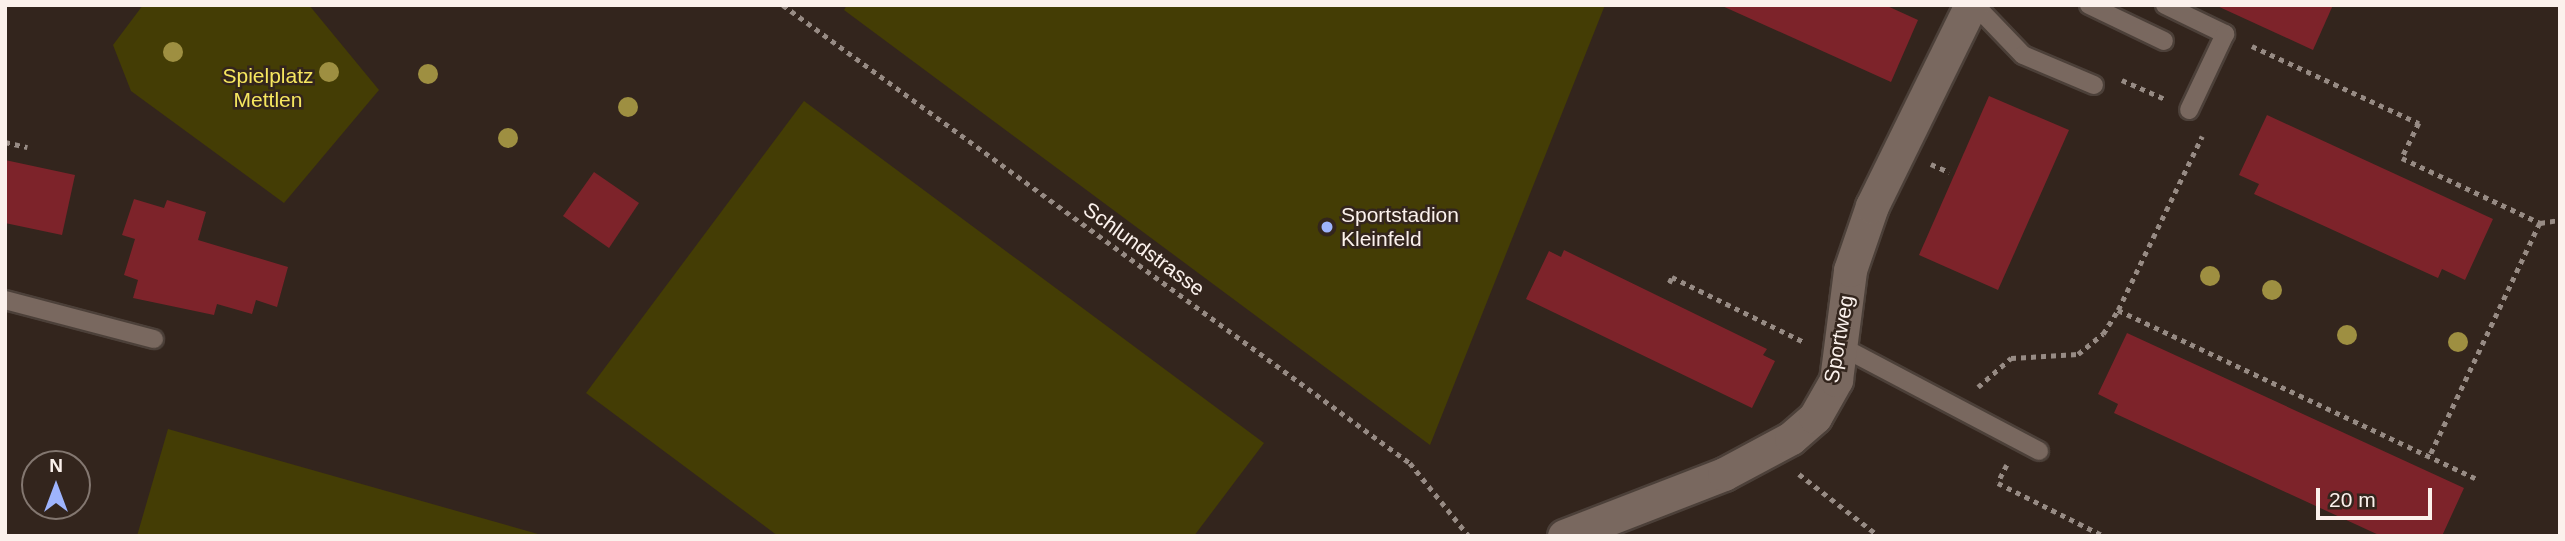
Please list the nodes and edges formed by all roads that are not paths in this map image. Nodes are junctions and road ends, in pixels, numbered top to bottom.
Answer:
1 (1973, 5) edge
2 (2089, 5) edge
3 (2165, 5) edge
4 (2164, 41) dead end
5 (2094, 85) road end
6 (2189, 110) road end
7 (5, 300) edge
8 (154, 339) dead end
9 (1839, 352) junction
10 (2039, 451) dead end
11 (1564, 536) edge

1 - 5 lane
1 - 9 street, Sportweg
2 - 4 lane
3 - 6 lane
7 - 8 lane
9 - 10 lane
9 - 11 street, Sportweg

